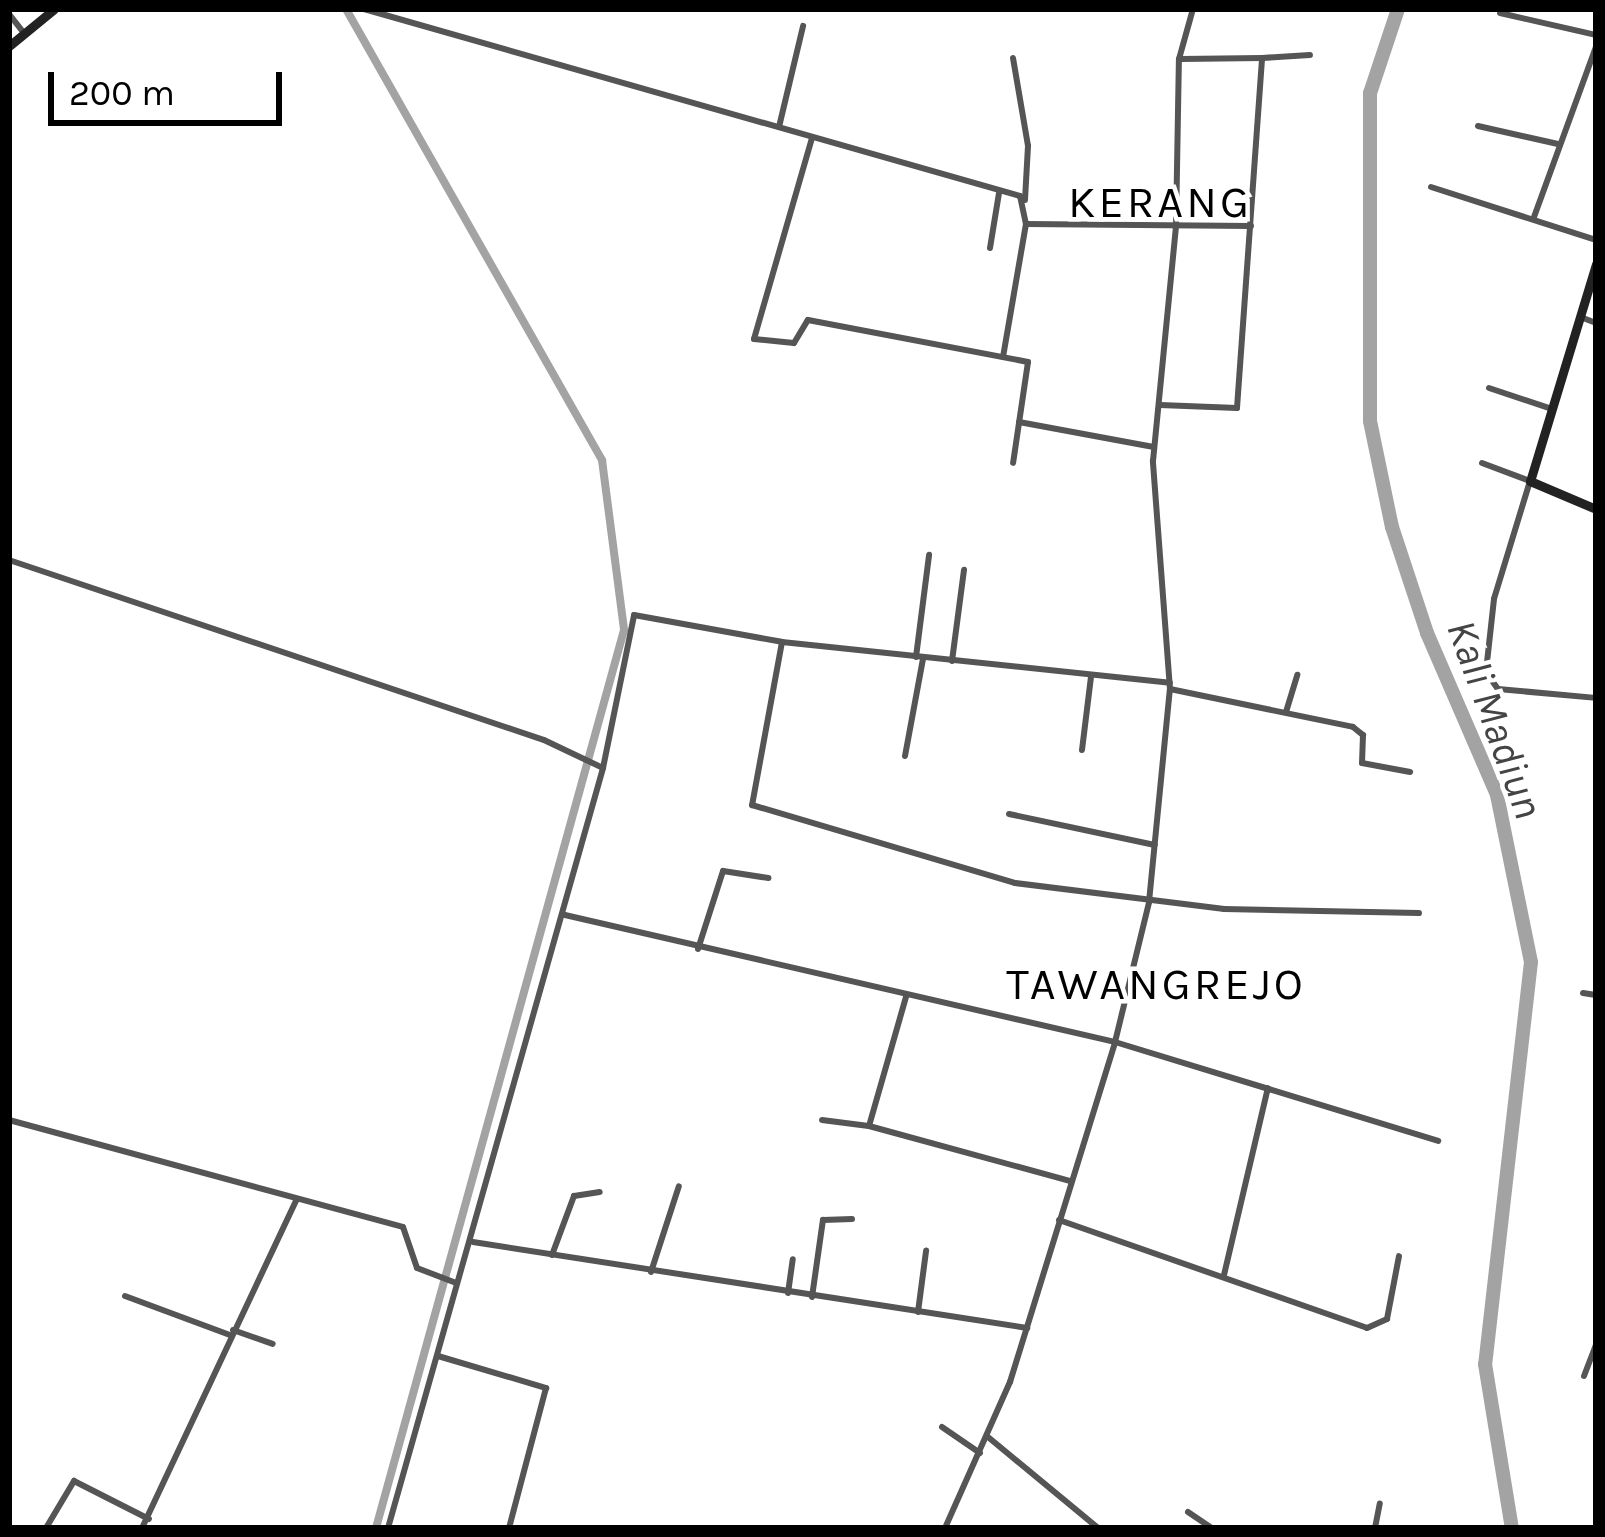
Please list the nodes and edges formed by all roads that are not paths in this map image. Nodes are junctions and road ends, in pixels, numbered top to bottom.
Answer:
1 (54, 9) edge
2 (364, 9) edge
3 (1193, 9) edge
4 (1500, 13) dead end
5 (9, 14) edge
6 (803, 26) dead end
7 (24, 33) junction
8 (1596, 35) edge
9 (9, 46) edge
10 (1596, 47) edge
11 (1310, 55) dead end
12 (1013, 58) dead end
13 (1262, 58) junction
14 (1179, 59) junction
15 (1478, 126) dead end
16 (779, 127) junction
17 (812, 138) junction
18 (1558, 144) junction
19 (1431, 187) dead end
20 (1000, 191) junction
21 (1025, 200) junction
22 (1534, 217) junction
23 (1026, 224) junction
24 (1176, 226) junction
25 (1251, 226) junction
26 (1596, 240) edge
27 (990, 248) dead end
28 (1596, 264) edge
29 (1583, 318) junction
30 (1596, 323) edge
31 (1003, 357) junction
32 (1489, 388) dead end
33 (1160, 405) junction
34 (1555, 410) junction
35 (1019, 422) junction
36 (1154, 447) junction
37 (1013, 463) dead end
38 (1482, 463) dead end
39 (1530, 481) junction
40 (1596, 509) edge
41 (929, 555) dead end
42 (9, 560) edge
43 (964, 570) dead end
44 (782, 642) junction
45 (920, 657) junction
46 (952, 661) junction
47 (1297, 675) dead end
48 (1091, 677) junction
49 (1170, 686) junction
50 (1596, 698) edge
51 (1285, 713) junction
52 (1082, 750) dead end
53 (905, 756) dead end
54 (601, 768) junction
55 (1410, 772) dead end
56 (1009, 814) dead end
57 (1156, 845) junction
58 (768, 878) dead end
59 (1149, 902) junction
60 (1419, 913) dead end
61 (564, 914) junction
62 (698, 949) junction
63 (1583, 993) dead end
64 (1596, 995) edge
65 (906, 998) junction
66 (1115, 1042) junction
67 (1268, 1088) junction
68 (9, 1120) edge
69 (821, 1120) dead end
70 (868, 1126) junction
71 (1438, 1141) dead end
72 (1070, 1181) junction
73 (679, 1186) dead end
74 (599, 1192) dead end
75 (296, 1200) junction
76 (852, 1220) dead end
77 (1059, 1220) junction
78 (472, 1242) junction
79 (926, 1251) dead end
80 (552, 1255) junction
81 (1399, 1256) dead end
82 (793, 1259) dead end
83 (650, 1272) junction
84 (1224, 1274) junction
85 (455, 1282) junction
86 (788, 1293) junction
87 (124, 1296) dead end
88 (812, 1297) junction
89 (918, 1312) junction
90 (1027, 1328) junction
91 (231, 1332) junction
92 (273, 1344) dead end
93 (1596, 1344) edge
94 (438, 1356) junction
95 (1584, 1376) dead end
96 (942, 1427) dead end
97 (988, 1437) junction
98 (980, 1453) junction
99 (1379, 1503) dead end
100 (1188, 1512) dead end
101 (148, 1519) junction
102 (46, 1528) edge
103 (142, 1528) edge
104 (388, 1528) edge
105 (509, 1528) edge
106 (945, 1528) edge
107 (1099, 1528) edge
108 (1212, 1528) edge
109 (1375, 1528) edge

1 - 7 street
2 - 16 street
3 - 14 street
4 - 8 street
5 - 7 street
6 - 16 street
7 - 9 street
10 - 18 street
11 - 13 street
12 - 21 street
13 - 14 street
13 - 25 street
14 - 24 street
15 - 18 street
16 - 17 street
17 - 20 street
17 - 31 street
18 - 22 street
19 - 22 street
20 - 21 street
20 - 27 street
21 - 23 street
22 - 26 street
23 - 24 street
23 - 31 street
24 - 25 street
24 - 33 street
25 - 33 street
28 - 29 street
29 - 30 street
29 - 34 street
31 - 35 street
32 - 34 street
33 - 36 street
34 - 39 street
35 - 36 street
35 - 37 street
36 - 49 street
38 - 39 street
39 - 40 street
39 - 50 street
41 - 45 street
42 - 54 street
43 - 46 street
44 - 45 street
44 - 54 street
44 - 59 street
45 - 46 street
45 - 53 street
46 - 48 street
47 - 51 street
48 - 49 street
48 - 52 street
49 - 51 street
49 - 57 street
51 - 55 street
54 - 61 street
56 - 57 street
57 - 59 street
58 - 62 street
59 - 60 street
59 - 66 street
61 - 62 street
61 - 78 street
62 - 65 street
63 - 64 street
65 - 66 street
65 - 70 street
66 - 67 street
66 - 72 street
67 - 71 street
67 - 84 street
68 - 75 street
69 - 70 street
70 - 72 street
72 - 77 street
73 - 83 street
74 - 80 street
75 - 85 street
75 - 91 street
76 - 88 street
77 - 84 street
77 - 90 street
78 - 80 street
78 - 85 street
79 - 89 street
80 - 83 street
81 - 84 street
82 - 86 street
83 - 86 street
85 - 94 street
86 - 88 street
87 - 91 street
88 - 89 street
89 - 90 street
90 - 97 street
91 - 92 street
91 - 101 street
93 - 95 street
94 - 104 street
94 - 105 street
96 - 98 street
97 - 98 street
97 - 107 street
98 - 106 street
99 - 109 street
100 - 108 street
101 - 102 street
101 - 103 street

